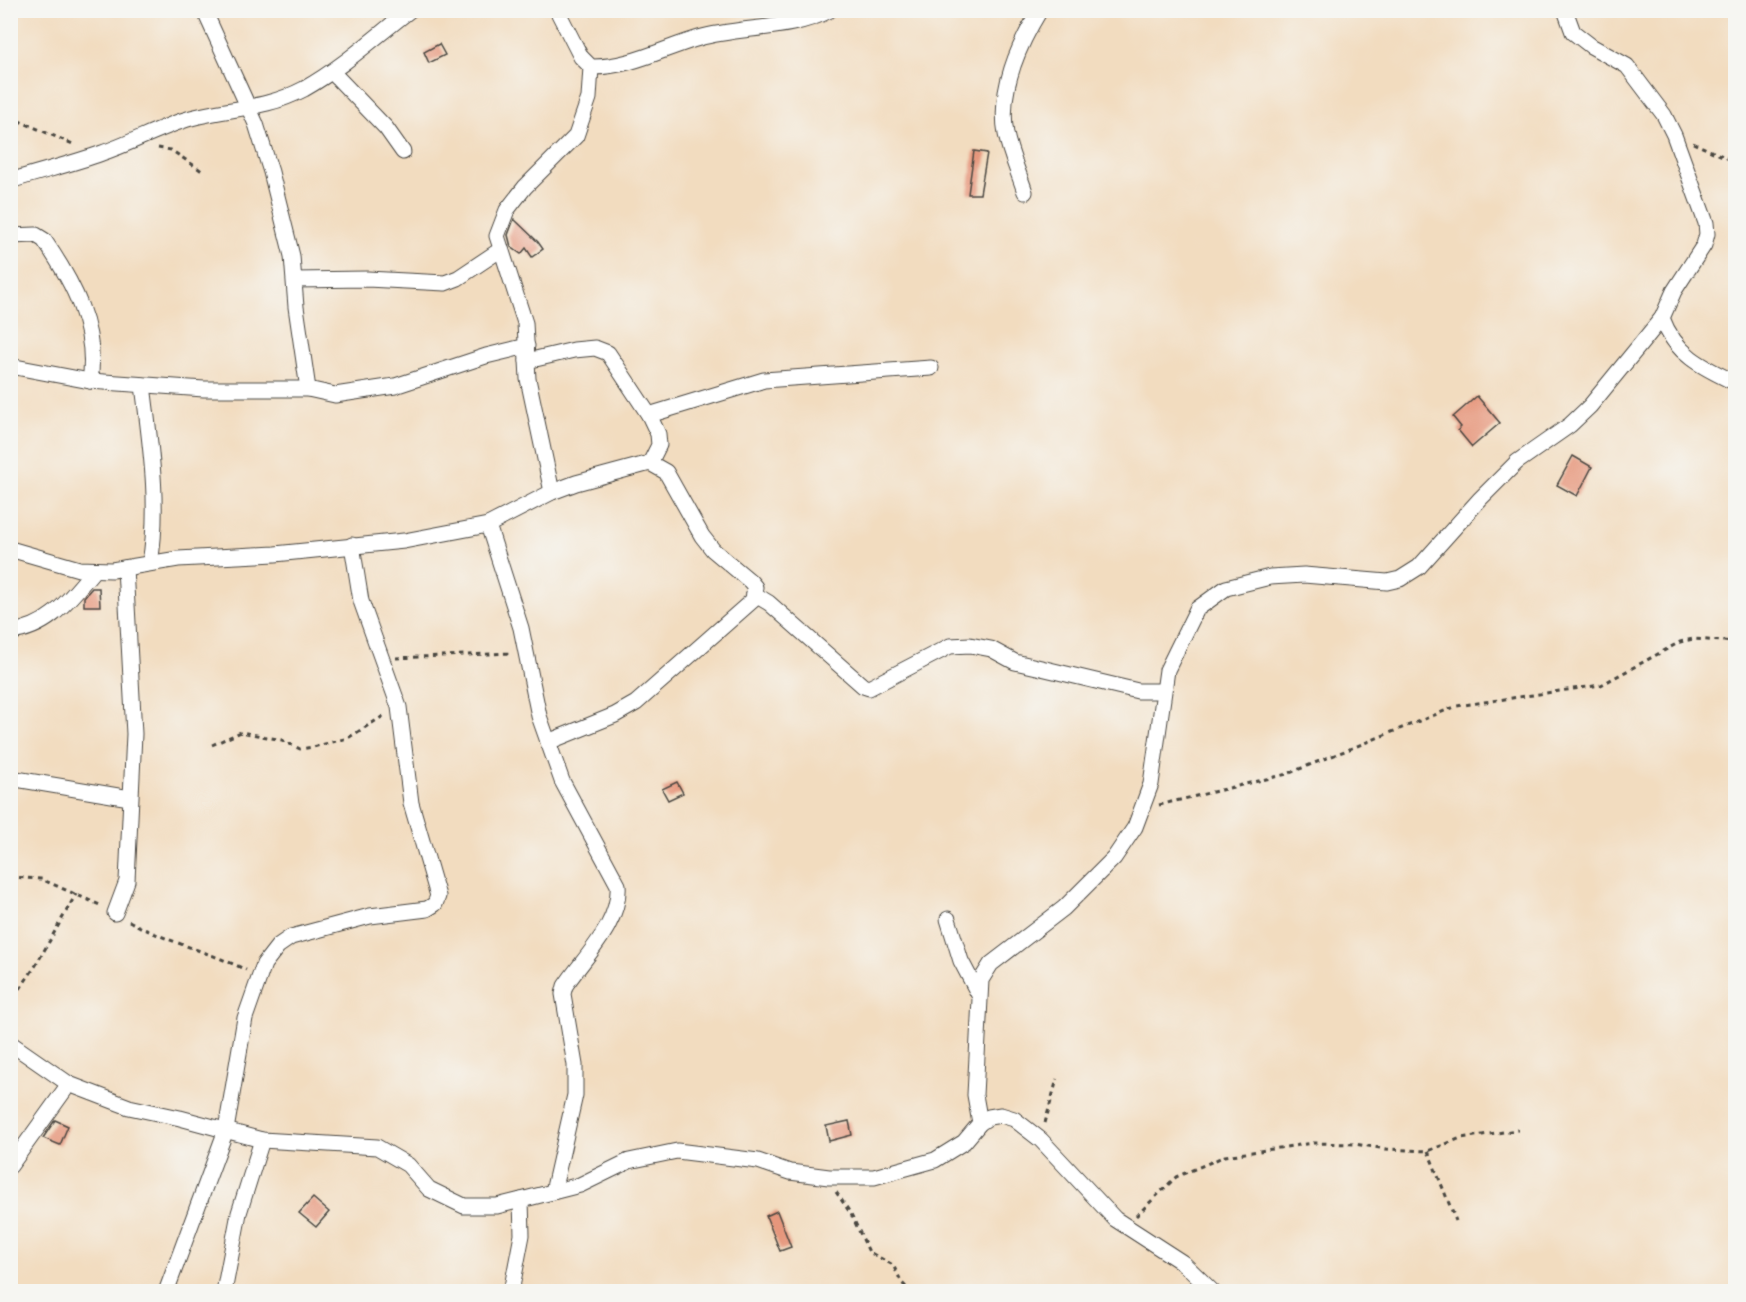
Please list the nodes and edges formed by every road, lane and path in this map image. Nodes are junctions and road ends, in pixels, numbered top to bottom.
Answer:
1 (204, 10) edge
2 (410, 10) edge
3 (557, 10) edge
4 (830, 10) edge
5 (1040, 10) edge
6 (1565, 10) edge
7 (591, 67) junction
8 (332, 72) junction
9 (249, 109) junction
10 (10, 117) edge
11 (1674, 135) junction
12 (148, 149) dead end
13 (403, 152) dead end
14 (99, 154) junction
15 (1736, 162) edge
16 (202, 171) dead end
17 (10, 181) edge
18 (1025, 192) dead end
19 (10, 236) edge
20 (500, 250) junction
21 (295, 280) junction
22 (1662, 318) junction
23 (527, 354) junction
24 (10, 366) edge
25 (931, 368) dead end
26 (90, 381) junction
27 (1736, 383) edge
28 (144, 385) junction
29 (308, 389) junction
30 (649, 415) junction
31 (650, 463) junction
32 (552, 492) junction
33 (488, 525) junction
34 (352, 545) junction
35 (10, 549) edge
36 (150, 563) junction
37 (125, 568) junction
38 (94, 570) junction
39 (754, 594) junction
40 (10, 632) edge
41 (1736, 642) edge
42 (525, 651) junction
43 (382, 658) junction
44 (1163, 691) junction
45 (399, 707) junction
46 (548, 742) junction
47 (212, 745) dead end
48 (10, 778) edge
49 (130, 798) junction
50 (1143, 808) junction
51 (10, 876) edge
52 (76, 894) junction
53 (115, 913) junction
54 (948, 919) dead end
55 (260, 977) junction
56 (979, 995) junction
57 (10, 1004) edge
58 (10, 1043) edge
59 (1057, 1079) dead end
60 (69, 1084) junction
61 (980, 1123) junction
62 (226, 1130) junction
63 (1518, 1130) dead end
64 (262, 1140) junction
65 (1041, 1140) junction
66 (1428, 1151) junction
67 (10, 1166) edge
68 (829, 1177) junction
69 (553, 1192) junction
70 (521, 1200) junction
71 (1456, 1221) dead end
72 (1127, 1227) junction
73 (166, 1292) edge
74 (224, 1292) edge
75 (511, 1292) edge
76 (911, 1292) edge
77 (1213, 1292) edge

1 - 9 street
2 - 8 street
3 - 7 street
4 - 7 street
5 - 18 street
6 - 11 street
7 - 20 street
8 - 9 street
8 - 13 street
9 - 14 street
9 - 21 street
10 - 14 path
11 - 15 path
11 - 22 street
12 - 16 path
14 - 17 street
19 - 26 street
20 - 21 street
20 - 23 street
21 - 29 street
22 - 27 street
22 - 44 street
23 - 29 street
23 - 30 street
23 - 32 street
24 - 26 street
25 - 30 street
26 - 28 street
28 - 29 street
28 - 36 street
30 - 31 street
31 - 32 street
31 - 39 street
32 - 33 street
33 - 34 street
33 - 42 street
34 - 36 street
34 - 43 street
35 - 38 street
36 - 37 street
37 - 38 street
37 - 49 street
38 - 40 street
39 - 44 street
39 - 46 street
41 - 50 path
42 - 43 path
42 - 46 street
43 - 45 street
44 - 50 street
45 - 47 path
45 - 55 street
46 - 69 street
48 - 49 street
49 - 53 street
50 - 56 street
51 - 52 path
52 - 53 path
52 - 57 path
53 - 55 path
54 - 56 street
55 - 62 street
56 - 61 street
58 - 60 street
59 - 65 path
60 - 62 street
60 - 67 street
61 - 65 street
61 - 68 street
62 - 64 street
62 - 73 street
63 - 66 path
64 - 70 street
64 - 74 street
65 - 72 street
66 - 71 path
66 - 72 path
68 - 69 street
68 - 76 path
69 - 70 street
70 - 75 street
72 - 77 street

